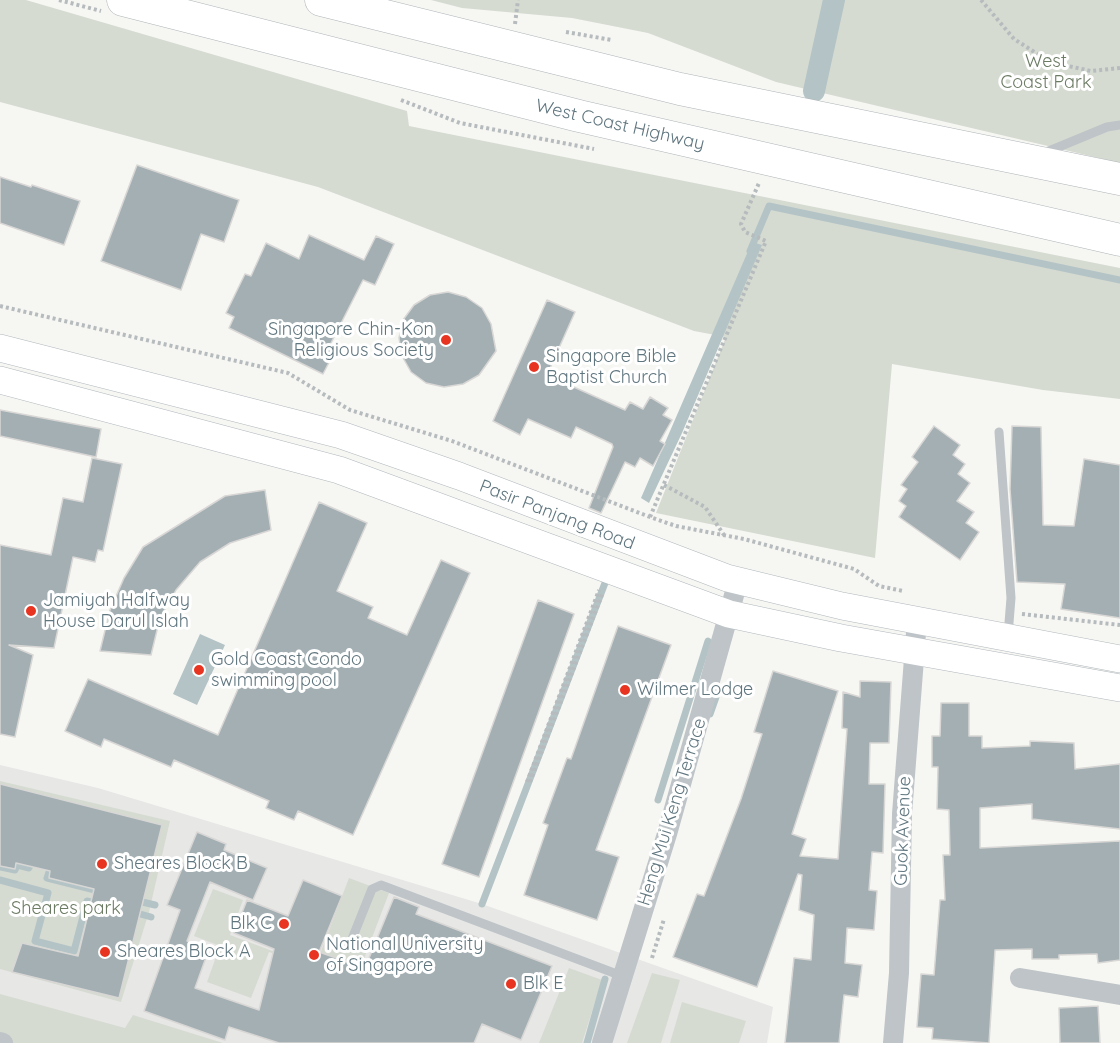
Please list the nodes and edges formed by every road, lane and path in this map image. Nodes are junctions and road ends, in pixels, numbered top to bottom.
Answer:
1 (123, 0) edge
2 (321, 0) edge
3 (518, 0) edge
4 (981, 0) edge
5 (514, 27) dead end
6 (1120, 68) edge
7 (460, 123) dead end
8 (1120, 125) edge
9 (601, 150) dead end
10 (1031, 159) junction
11 (750, 177) dead end
12 (1120, 179) edge
13 (1120, 240) edge
14 (0, 306) edge
15 (0, 348) edge
16 (0, 380) edge
17 (999, 432) dead end
18 (664, 485) junction
19 (650, 517) junction
20 (724, 535) junction
21 (738, 581) junction
22 (911, 593) dead end
23 (600, 594) dead end
24 (729, 614) junction
25 (917, 620) junction
26 (1009, 625) junction
27 (1120, 625) edge
28 (915, 652) junction
29 (1120, 659) edge
30 (1120, 688) edge
31 (529, 782) dead end
32 (350, 944) dead end
33 (622, 976) junction
34 (1020, 978) dead end
35 (1120, 995) edge
36 (602, 1043) edge
37 (893, 1043) edge

1 - 13 highway, West Coast Highway
2 - 10 highway
3 - 5 path
4 - 6 path
7 - 9 path
8 - 10 lane
10 - 12 highway
11 - 18 path
14 - 19 path
15 - 21 main road, Pasir Panjang Road
16 - 24 main road, Pasir Panjang Road
17 - 26 lane
18 - 19 path
18 - 20 path
19 - 20 path
20 - 22 path
21 - 24 street, Heng Mui Keng Terrace
21 - 25 main road, Pasir Panjang Road
23 - 31 path
24 - 28 main road, Pasir Panjang Road
24 - 33 street, Heng Mui Keng Terrace
25 - 26 main road, Pasir Panjang Road
25 - 28 street, Guok Avenue
26 - 27 path
26 - 29 main road, Pasir Panjang Road
28 - 30 main road, Pasir Panjang Road
28 - 37 street, Guok Avenue
32 - 33 lane
33 - 36 street, Heng Mui Keng Terrace
34 - 35 street

